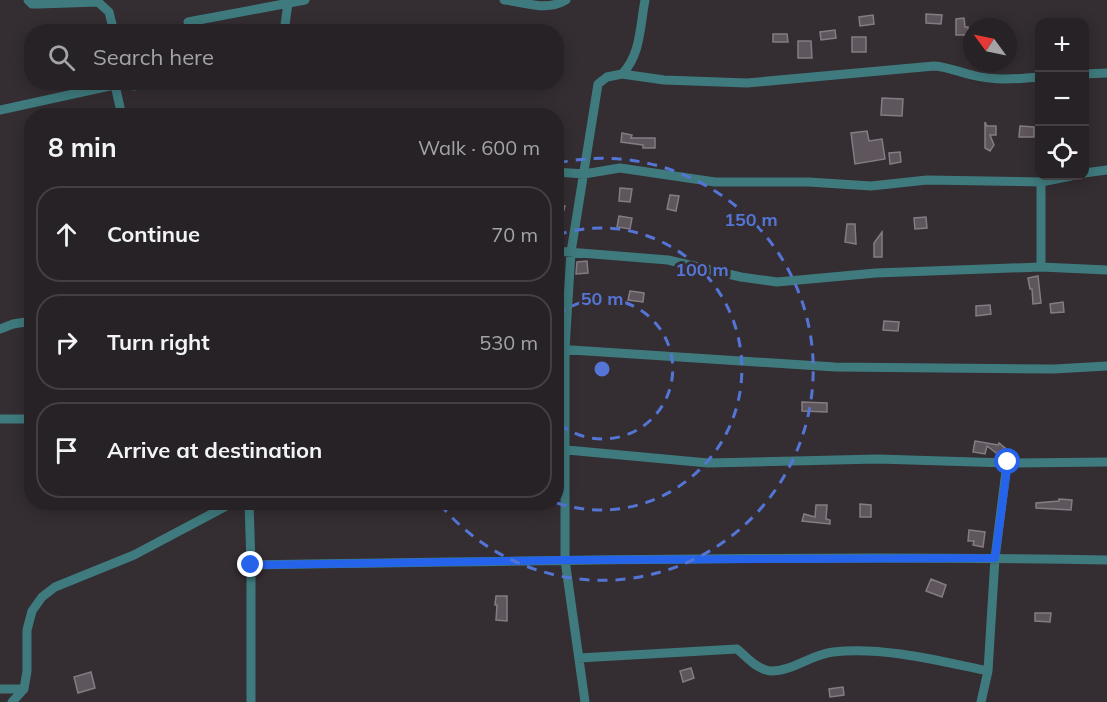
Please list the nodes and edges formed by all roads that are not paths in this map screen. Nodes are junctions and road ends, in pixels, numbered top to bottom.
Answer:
1 (28, 0) edge
2 (305, 0) edge
3 (504, 0) edge
4 (566, 0) edge
5 (645, 0) edge
6 (288, 3) junction
7 (188, 22) dead end
8 (112, 24) edge
9 (285, 24) edge
10 (1107, 73) edge
11 (622, 74) junction
12 (1089, 74) edge
13 (1035, 77) edge
14 (92, 90) edge
15 (116, 90) edge
16 (120, 108) edge
17 (0, 110) edge
18 (1107, 170) edge
19 (1089, 172) edge
20 (564, 173) edge
21 (584, 174) junction
22 (1051, 180) edge
23 (1041, 182) junction
24 (564, 252) edge
25 (572, 252) junction
26 (1041, 267) junction
27 (1107, 270) edge
28 (24, 322) edge
29 (564, 323) edge
30 (0, 329) edge
31 (564, 349) edge
32 (1107, 366) edge
33 (0, 419) edge
34 (24, 419) edge
35 (564, 449) edge
36 (1008, 462) junction
37 (1107, 462) edge
38 (218, 510) edge
39 (249, 510) edge
40 (563, 510) edge
41 (995, 558) junction
42 (565, 560) junction
43 (1107, 560) edge
44 (251, 565) junction
45 (579, 658) junction
46 (988, 671) junction
47 (24, 688) junction
48 (0, 690) edge
49 (12, 702) edge
50 (251, 702) edge
51 (585, 702) edge
52 (981, 702) edge

1 - 8 street
2 - 6 street
3 - 4 street
5 - 11 street
6 - 7 street
6 - 9 street
10 - 12 street
11 - 13 street
11 - 21 street
14 - 17 street
15 - 16 street
18 - 19 street
20 - 21 street
21 - 23 street
21 - 25 street
22 - 23 street
23 - 26 street
24 - 25 street
25 - 26 street
25 - 29 street
26 - 27 street
28 - 30 street
31 - 32 street
33 - 34 street
35 - 36 street
36 - 37 street
36 - 41 street
38 - 47 street
39 - 44 street
40 - 42 street
41 - 42 street
41 - 43 street
41 - 46 street
42 - 44 street
42 - 45 street
44 - 50 street
45 - 46 street
45 - 51 street
46 - 52 street
47 - 48 street
47 - 49 street

